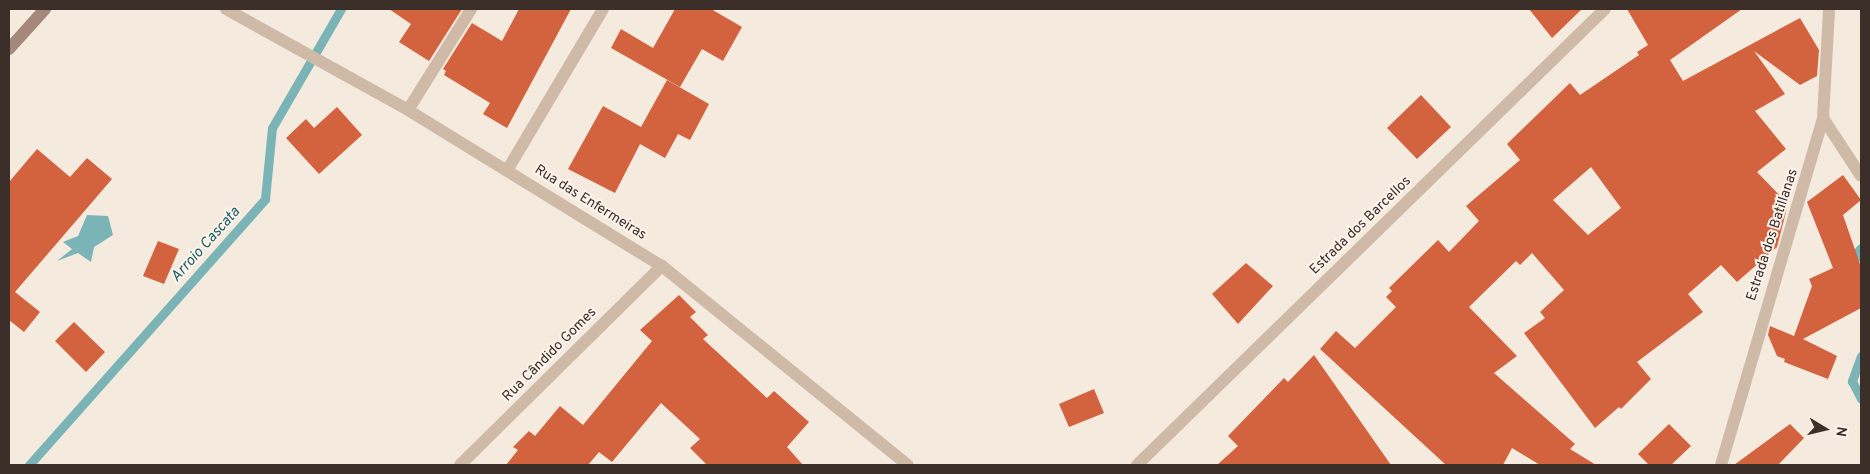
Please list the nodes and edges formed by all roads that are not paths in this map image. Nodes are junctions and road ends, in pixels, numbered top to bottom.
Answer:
1 (45, 9) edge
2 (226, 9) edge
3 (470, 9) edge
4 (603, 9) edge
5 (1605, 9) edge
6 (1829, 9) edge
7 (9, 49) edge
8 (408, 110) junction
9 (1823, 118) junction
10 (508, 169) junction
11 (1861, 176) edge
12 (662, 266) junction
13 (460, 465) edge
14 (908, 465) edge
15 (1137, 465) edge
16 (1721, 465) edge

1 - 7 main road
2 - 8 street, Rua das Enfermeiras
3 - 8 street
4 - 10 street
5 - 15 street, Estrada dos Barcellos
6 - 9 street, Estrada dos Batillanas
8 - 10 street, Rua das Enfermeiras
9 - 11 street
9 - 16 street, Estrada dos Batillanas
10 - 12 street, Rua das Enfermeiras
12 - 13 street, Rua Cândido Gomes
12 - 14 street, Rua das Enfermeiras

